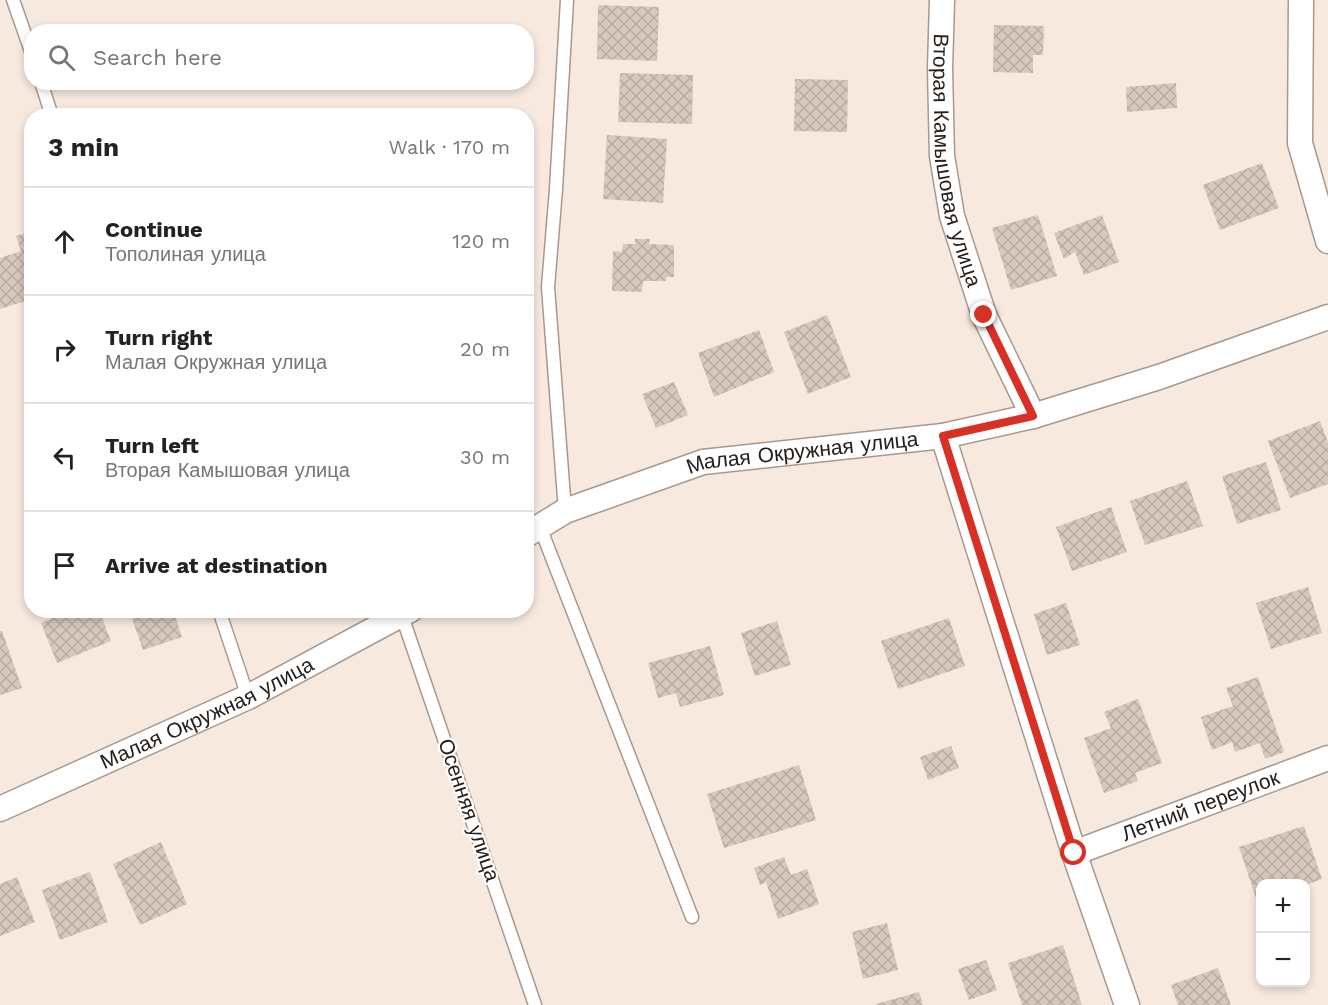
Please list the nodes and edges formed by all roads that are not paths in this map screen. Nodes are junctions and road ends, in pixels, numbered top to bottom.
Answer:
1 (13, 0) edge
2 (567, 0) edge
3 (942, 0) edge
4 (1300, 0) edge
5 (24, 31) edge
6 (44, 90) edge
7 (49, 108) edge
8 (1328, 241) edge
9 (1328, 317) edge
10 (1033, 416) junction
11 (943, 436) junction
12 (565, 511) junction
13 (534, 530) edge
14 (534, 533) edge
15 (222, 618) edge
16 (397, 618) edge
17 (408, 618) edge
18 (248, 697) junction
19 (1328, 758) edge
20 (0, 808) edge
21 (1074, 853) junction
22 (692, 917) dead end
23 (535, 1005) edge
24 (1127, 1005) edge

1 - 5 lane
2 - 12 lane
3 - 10 street, Вторая Камышовая улица
4 - 8 street
6 - 7 lane
9 - 10 street, Малая Окружная улица
10 - 11 street, Малая Окружная улица
11 - 12 street, Малая Окружная улица
11 - 21 street
12 - 13 street, Малая Окружная улица
14 - 22 lane
15 - 18 lane
16 - 18 street, Малая Окружная улица
17 - 23 lane, Осенняя улица
18 - 20 street, Малая Окружная улица
19 - 21 street, Летний переулок
21 - 24 street

